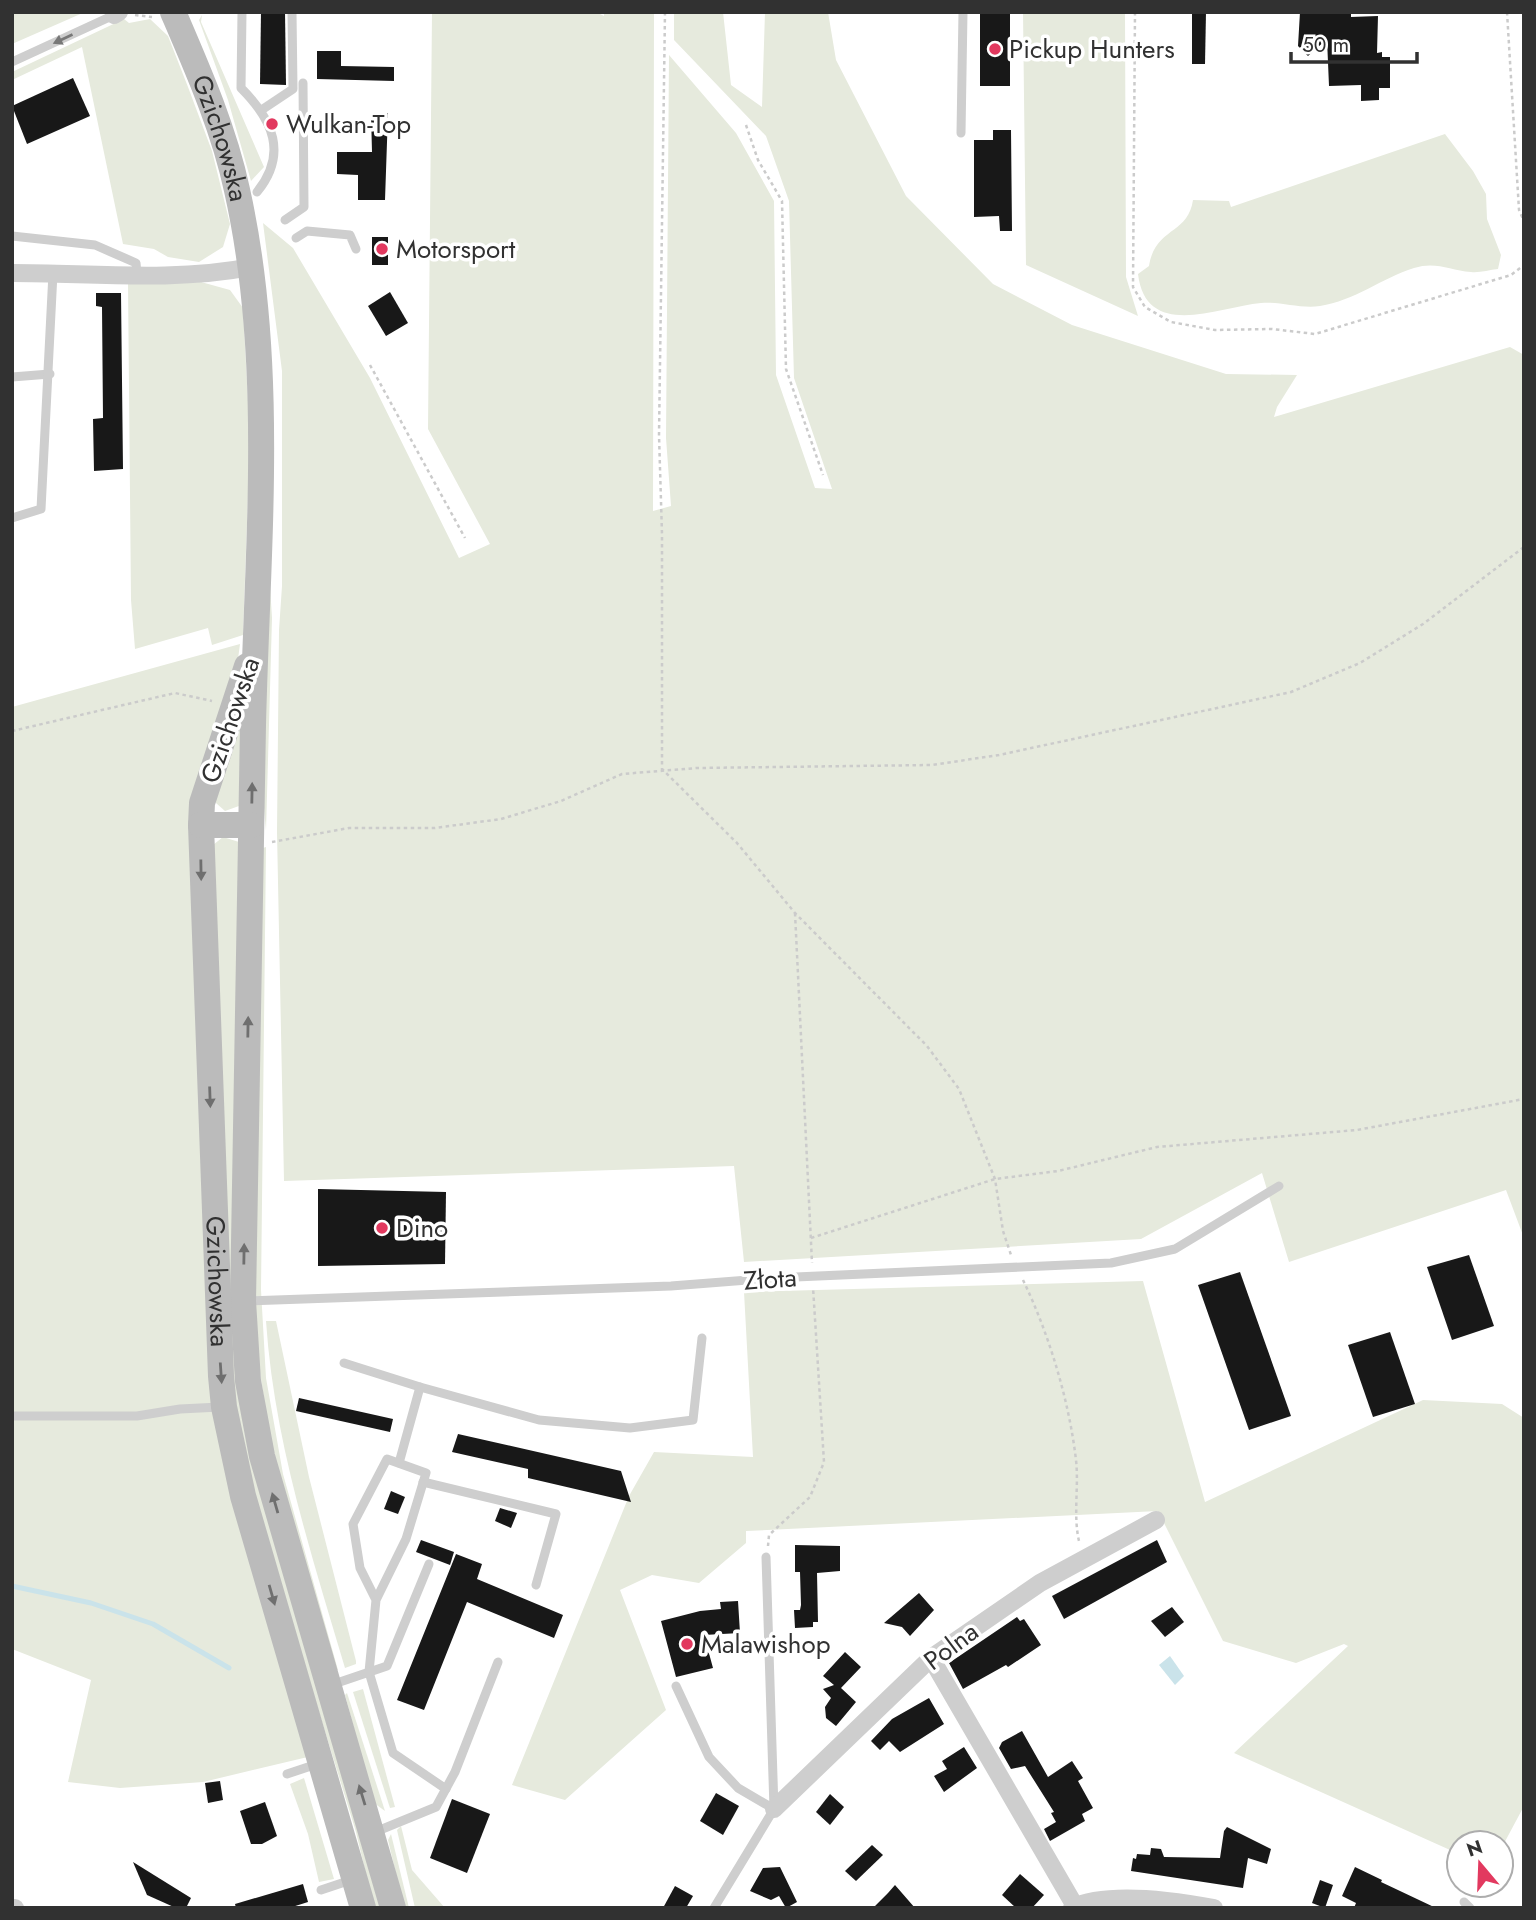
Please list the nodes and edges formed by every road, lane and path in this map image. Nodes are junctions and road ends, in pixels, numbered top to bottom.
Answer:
1 (242, 12) edge
2 (292, 12) edge
3 (665, 12) edge
4 (962, 12) edge
5 (1135, 12) edge
6 (1507, 12) edge
7 (121, 13) edge
8 (164, 15) edge
9 (12, 62) edge
10 (303, 83) dead end
11 (263, 109) junction
12 (746, 125) dead end
13 (961, 133) dead end
14 (257, 192) dead end
15 (285, 220) dead end
16 (1524, 221) edge
17 (12, 236) edge
18 (296, 238) dead end
19 (356, 249) dead end
20 (1524, 265) edge
21 (251, 267) junction
22 (12, 273) edge
23 (53, 273) junction
24 (137, 274) junction
25 (370, 365) dead end
26 (50, 374) junction
27 (12, 377) edge
28 (822, 475) dead end
29 (12, 518) edge
30 (465, 538) dead end
31 (1524, 547) edge
32 (255, 645) junction
33 (232, 708) junction
34 (12, 731) edge
35 (663, 769) junction
36 (201, 825) junction
37 (251, 833) junction
38 (796, 913) junction
39 (1524, 1099) edge
40 (995, 1179) junction
41 (1279, 1186) dead end
42 (811, 1238) junction
43 (1016, 1268) junction
44 (813, 1276) junction
45 (243, 1301) junction
46 (702, 1338) dead end
47 (344, 1363) dead end
48 (420, 1387) junction
49 (224, 1407) junction
50 (12, 1416) edge
51 (399, 1463) junction
52 (423, 1482) junction
53 (1156, 1520) dead end
54 (766, 1557) joint
55 (1088, 1557) junction
56 (429, 1564) dead end
57 (536, 1585) dead end
58 (376, 1600) junction
59 (931, 1658) junction
60 (498, 1662) dead end
61 (369, 1672) junction
62 (329, 1686) junction
63 (676, 1686) dead end
64 (322, 1763) junction
65 (287, 1773) dead end
66 (446, 1789) junction
67 (774, 1809) junction
68 (373, 1833) junction
69 (356, 1879) junction
70 (321, 1890) dead end
71 (1073, 1907) edge
72 (363, 1908) edge
73 (393, 1908) edge
74 (714, 1908) edge
75 (1214, 1908) edge

1 - 11 lane
2 - 11 lane
3 - 35 path
4 - 13 lane
5 - 20 path
6 - 16 path
7 - 8 path
7 -> 9 lane
8 - 21 street, Gzichowska
10 - 15 lane
11 - 14 lane
12 - 28 path
17 - 24 lane
18 - 19 lane
21 - 24 street
21 - 32 street, Gzichowska
22 - 23 street
23 - 24 street
23 - 26 lane
25 - 30 path
26 - 27 lane
26 - 29 lane
31 - 35 path
32 - 33 street, Gzichowska
37 -> 32 street, Gzichowska
33 - 34 path
33 - 36 street, Gzichowska
35 - 37 path
35 - 38 path
36 - 37 street
36 -> 49 street, Gzichowska
45 -> 37 street, Gzichowska
38 - 40 path
38 - 42 path
39 - 40 path
40 - 42 path
40 - 43 path
41 - 43 lane, Złota
42 - 44 path
43 - 44 lane, Złota
43 - 55 path
44 - 45 lane, Złota
44 - 54 path
62 -> 45 street, Gzichowska
46 - 48 lane
47 - 48 lane
48 - 51 lane
49 - 50 lane
49 -> 64 street, Gzichowska
51 - 52 lane
51 - 58 lane
52 - 57 lane
52 - 58 lane
53 - 55 street, Polna
54 - 67 lane
55 - 59 street, Polna
56 - 61 lane
58 - 61 lane
59 - 67 street, Polna
59 - 71 street
60 - 66 lane
61 - 62 lane
61 - 66 lane
68 -> 62 street, Gzichowska
63 - 67 lane
64 - 65 lane
64 - 69 street, Gzichowska
66 - 68 lane
67 - 74 lane
68 - 73 street, Gzichowska
69 - 70 lane
69 - 72 street, Gzichowska
71 - 75 street

